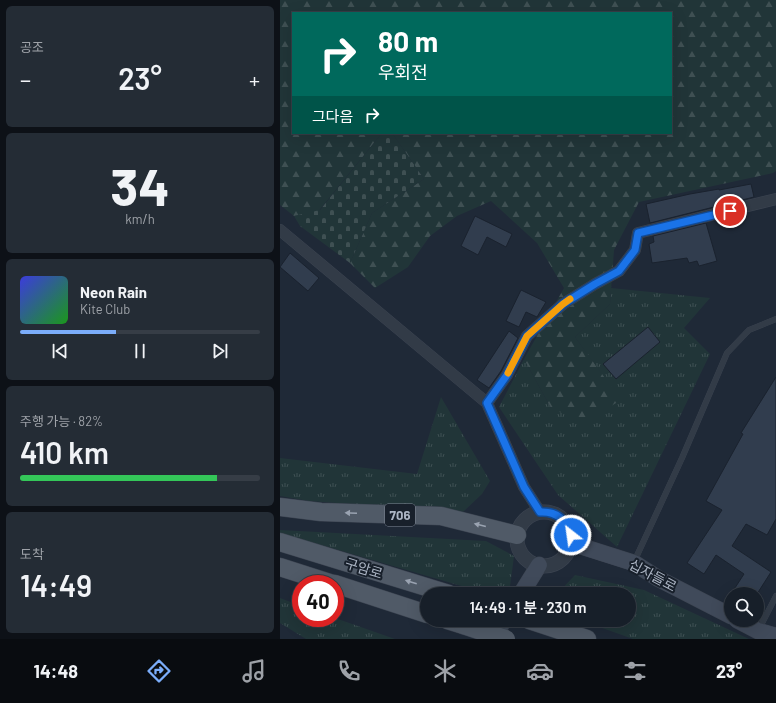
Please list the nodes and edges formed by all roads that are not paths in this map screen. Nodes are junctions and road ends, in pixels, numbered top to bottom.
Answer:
1 (776, 199) edge
2 (280, 230) edge
3 (776, 319) edge
4 (487, 403) junction
5 (280, 507) edge
6 (540, 512) junction
7 (518, 535) junction
8 (280, 542) edge
9 (571, 543) junction
10 (634, 563) junction
11 (539, 566) junction
12 (280, 567) edge
13 (305, 575) edge
14 (344, 587) edge
15 (426, 587) edge
16 (526, 587) edge
17 (776, 596) edge
18 (420, 612) edge
19 (724, 612) edge
20 (468, 627) edge
21 (500, 627) edge
22 (550, 627) edge
23 (751, 627) edge
24 (758, 631) junction
25 (776, 636) edge
26 (492, 639) edge
27 (506, 639) edge
28 (587, 639) edge

1 - 4 street
2 - 4 street
3 - 10 lane
4 - 6 street
7 -> 5 main road, 706
6 - 7 street
6 - 9 street
7 - 11 street
15 -> 8 main road, 구암로
9 - 10 main road, 십자들로
9 - 11 street
10 - 19 main road, 십자들로
11 - 16 main road
12 - 13 main road, 구암로
14 - 18 main road, 구암로
17 - 24 lane
20 - 27 main road, bridge
21 - 26 main road
22 - 28 main road
23 - 24 main road
24 - 25 main road

